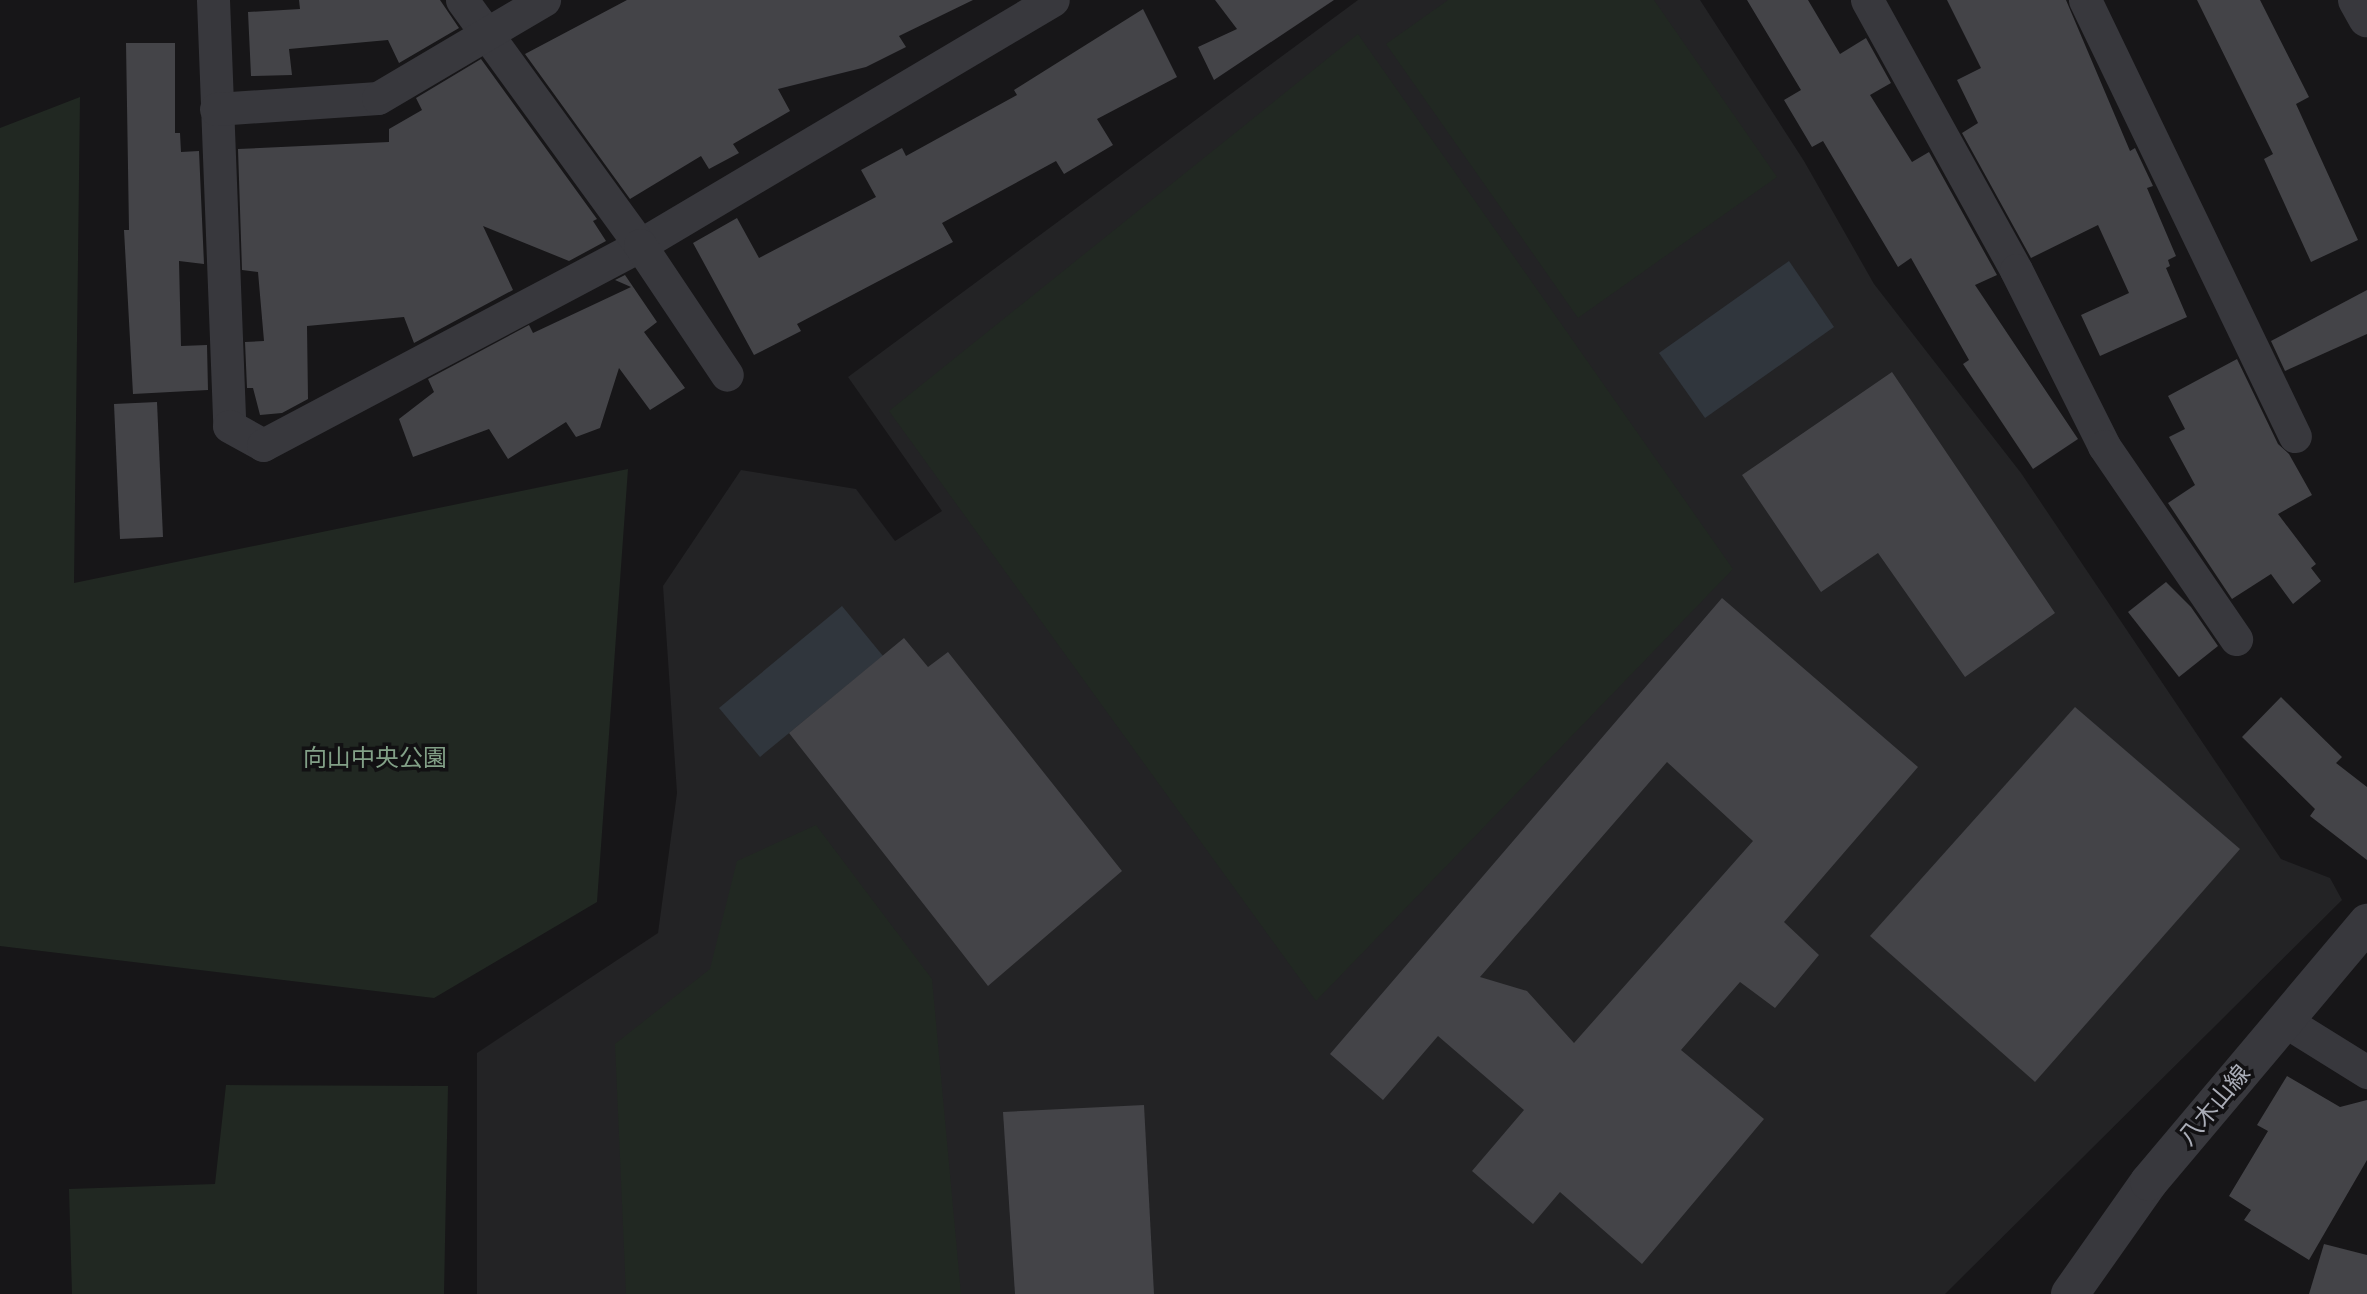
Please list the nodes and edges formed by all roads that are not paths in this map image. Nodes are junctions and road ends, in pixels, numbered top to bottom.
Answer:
1 (213, 0) edge
2 (462, 0) edge
3 (544, 0) edge
4 (1054, 0) edge
5 (1867, 0) edge
6 (2085, 0) edge
7 (2357, 0) edge
8 (2367, 18) edge
9 (486, 34) junction
10 (216, 109) junction
11 (640, 245) junction
12 (727, 375) dead end
13 (2295, 436) dead end
14 (2236, 639) dead end
15 (2367, 923) edge
16 (2285, 1021) junction
17 (2367, 1072) edge
18 (2070, 1294) edge

1 - 10 street
2 - 9 street
3 - 9 street
4 - 11 street
5 - 14 street
6 - 13 street
7 - 8 street
9 - 10 street
9 - 11 street
10 - 11 street
11 - 12 street
15 - 16 street, 八木山線
16 - 17 street
16 - 18 street, 八木山線

